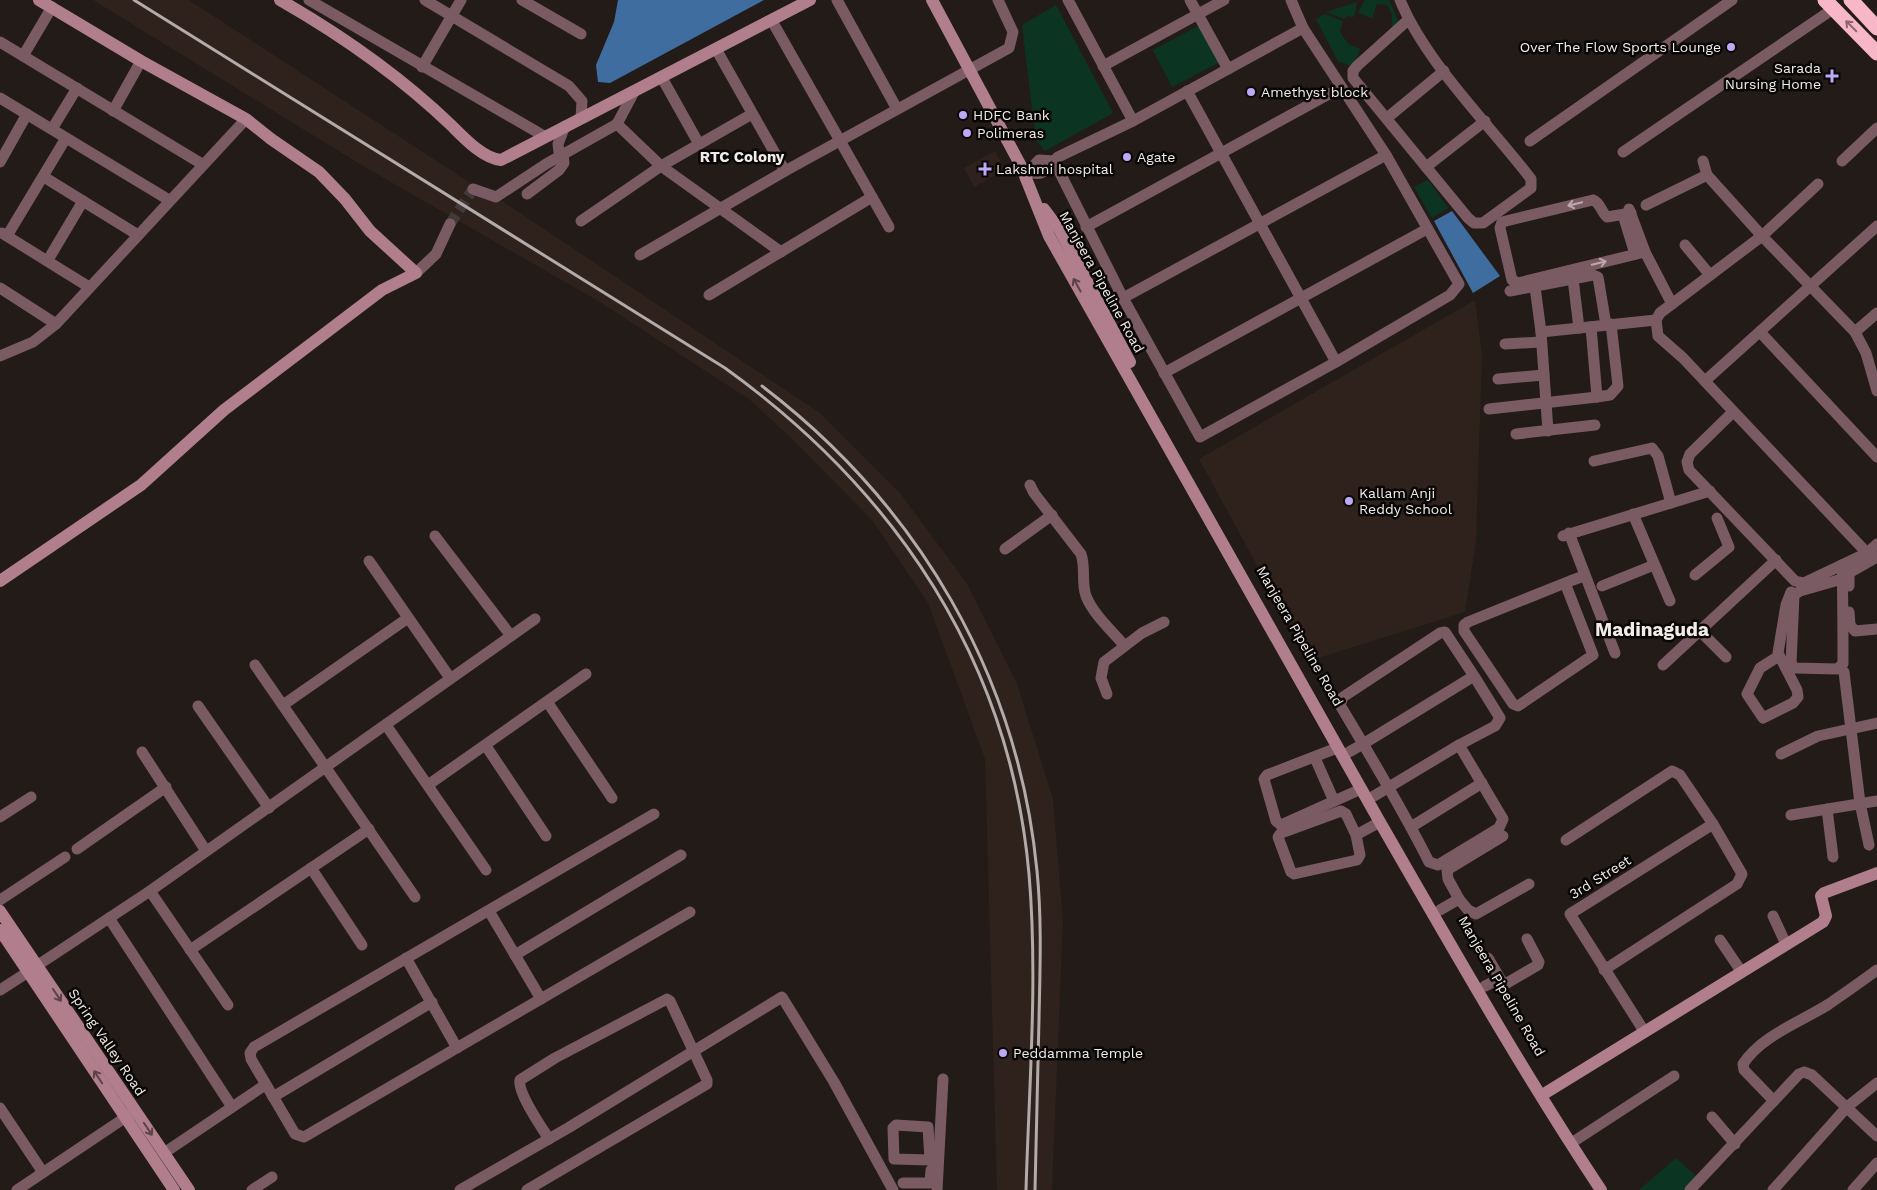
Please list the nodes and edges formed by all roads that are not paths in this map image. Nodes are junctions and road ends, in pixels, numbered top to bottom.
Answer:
1 (39, 0) edge
2 (280, 0) edge
3 (309, 0) edge
4 (425, 0) edge
5 (461, 0) edge
6 (522, 0) edge
7 (810, 0) edge
8 (837, 0) edge
9 (932, 0) edge
10 (998, 0) edge
11 (1190, 0) edge
12 (1224, 0) edge
13 (1291, 0) edge
14 (1400, 0) edge
15 (1732, 0) edge
16 (1851, 0) edge
17 (1072, 1) edge
18 (1829, 5) edge
19 (52, 7) junction
20 (303, 13) junction
21 (1198, 14) junction
22 (451, 15) junction
23 (1408, 20) junction
24 (772, 21) junction
25 (1303, 28) junction
26 (1877, 28) edge
27 (581, 34) dead end
28 (0, 42) edge
29 (716, 50) junction
30 (1877, 53) edge
31 (23, 56) junction
32 (141, 62) junction
33 (1104, 66) junction
34 (422, 67) junction
35 (1228, 69) junction
36 (970, 70) junction
37 (1444, 71) junction
38 (662, 78) junction
39 (77, 88) junction
40 (1340, 88) junction
41 (1187, 91) junction
42 (634, 92) junction
43 (0, 98) edge
44 (898, 109) junction
45 (113, 111) junction
46 (28, 114) junction
47 (752, 114) junction
48 (581, 118) junction
49 (1387, 118) junction
50 (246, 119) junction
51 (1133, 121) junction
52 (1485, 121) junction
53 (617, 124) junction
54 (565, 126) junction
55 (1877, 128) edge
56 (52, 130) junction
57 (544, 136) junction
58 (66, 138) junction
59 (1530, 141) dead end
60 (840, 142) junction
61 (699, 144) junction
62 (1623, 152) dead end
63 (1221, 153) junction
64 (563, 155) junction
65 (1386, 155) junction
66 (2, 156) edge
67 (1703, 161) dead end
68 (1842, 161) dead end
69 (1052, 162) junction
70 (202, 164) junction
71 (661, 166) junction
72 (1426, 167) junction
73 (785, 171) junction
74 (1027, 174) junction
75 (1707, 176) junction
76 (44, 177) junction
77 (1818, 184) dead end
78 (473, 189) dead end
79 (527, 194) dead end
80 (872, 197) junction
81 (170, 200) junction
82 (82, 201) junction
83 (1646, 206) dead end
84 (722, 208) junction
85 (581, 221) dead end
86 (450, 224) tunnel mouth
87 (1260, 224) junction
88 (1877, 226) edge
89 (889, 227) dead end
90 (1086, 227) junction
91 (1427, 229) junction
92 (3, 234) edge
93 (138, 235) junction
94 (1762, 236) junction
95 (1685, 245) dead end
96 (781, 252) junction
97 (1640, 253) junction
98 (640, 255) dead end
99 (48, 260) junction
100 (416, 273) junction
101 (1710, 275) junction
102 (1573, 279) junction
103 (1812, 286) junction
104 (89, 287) junction
105 (1535, 287) junction
106 (0, 288) edge
107 (1510, 291) dead end
108 (710, 295) dead end
109 (1123, 298) junction
110 (1301, 298) junction
111 (1672, 304) junction
112 (1877, 313) edge
113 (1656, 320) junction
114 (56, 324) junction
115 (1608, 324) junction
116 (1585, 328) junction
117 (1760, 332) junction
118 (1855, 332) junction
119 (1541, 337) junction
120 (1506, 344) dead end
121 (0, 356) edge
122 (1336, 362) junction
123 (1164, 373) junction
124 (1544, 374) junction
125 (1498, 379) dead end
126 (1705, 382) junction
127 (1877, 391) edge
128 (1597, 397) junction
129 (1546, 402) junction
130 (1489, 409) dead end
131 (1733, 412) junction
132 (1595, 425) dead end
133 (1548, 431) junction
134 (1516, 434) dead end
135 (1877, 457) edge
136 (1594, 461) dead end
137 (1030, 485) dead end
138 (1710, 491) junction
139 (1671, 503) junction
140 (1633, 514) junction
141 (1052, 515) junction
142 (1736, 518) junction
143 (436, 536) dead end
144 (1877, 544) edge
145 (1005, 550) dead end
146 (1872, 555) edge
147 (1776, 560) junction
148 (369, 561) dead end
149 (1654, 565) junction
150 (1842, 565) junction
151 (1695, 575) dead end
152 (1584, 576) junction
153 (1842, 579) junction
154 (0, 581) edge
155 (1795, 581) junction
156 (1565, 583) junction
157 (1602, 586) dead end
158 (1670, 601) dead end
159 (408, 618) junction
160 (535, 619) dead end
161 (1164, 622) dead end
162 (1877, 630) edge
163 (1700, 631) junction
164 (1608, 634) junction
165 (511, 636) junction
166 (1590, 643) junction
167 (1124, 645) junction
168 (1615, 653) dead end
169 (1780, 656) junction
170 (1726, 657) dead end
171 (254, 665) dead end
172 (1663, 665) dead end
173 (1844, 672) dead end
174 (586, 674) dead end
175 (1474, 676) junction
176 (450, 678) junction
177 (1107, 694) dead end
178 (548, 703) junction
179 (283, 704) junction
180 (198, 706) dead end
181 (1877, 723) edge
182 (386, 725) junction
183 (1852, 727) junction
184 (1363, 744) junction
185 (1459, 745) junction
186 (486, 746) junction
187 (1343, 750) junction
188 (142, 752) dead end
189 (1780, 754) dead end
190 (1315, 758) junction
191 (326, 768) junction
192 (1482, 784) junction
193 (428, 785) junction
194 (166, 787) junction
195 (1388, 787) junction
196 (1361, 789) junction
197 (1374, 796) junction
198 (31, 797) dead end
199 (612, 798) dead end
200 (1334, 801) junction
201 (1877, 801) edge
202 (1860, 803) junction
203 (269, 808) junction
204 (1827, 809) junction
205 (654, 814) dead end
206 (1791, 816) dead end
207 (0, 817) edge
208 (1380, 822) junction
209 (1713, 824) junction
210 (1411, 827) junction
211 (369, 829) junction
212 (1356, 835) junction
213 (546, 836) dead end
214 (1503, 836) dead end
215 (1566, 840) dead end
216 (1869, 845) dead end
217 (77, 849) dead end
218 (206, 851) junction
219 (680, 855) dead end
220 (65, 857) dead end
221 (1833, 857) dead end
222 (312, 868) junction
223 (486, 870) dead end
224 (1877, 874) edge
225 (1529, 884) dead end
226 (150, 891) junction
227 (415, 897) dead end
228 (1459, 899) junction
229 (0, 900) edge
230 (1440, 910) junction
231 (0, 911) edge
232 (489, 911) junction
233 (690, 912) dead end
234 (1773, 916) dead end
235 (109, 918) junction
236 (0, 930) edge
237 (1450, 936) junction
238 (1527, 939) dead end
239 (1720, 940) dead end
240 (1786, 944) junction
241 (362, 945) dead end
242 (190, 950) junction
243 (515, 955) junction
244 (406, 958) junction
245 (1488, 958) dead end
246 (33, 968) junction
247 (1604, 970) junction
248 (1877, 970) edge
249 (1741, 971) junction
250 (1500, 979) junction
251 (1485, 986) junction
252 (0, 990) edge
253 (541, 999) junction
254 (432, 1002) junction
255 (228, 1005) dead end
256 (1644, 1031) junction
257 (457, 1048) junction
258 (694, 1050) junction
259 (1674, 1076) dead end
260 (1877, 1083) edge
261 (938, 1086) dead end
262 (269, 1091) junction
263 (1547, 1092) junction
264 (1774, 1101) junction
265 (232, 1107) junction
266 (1847, 1107) junction
267 (0, 1108) edge
268 (135, 1110) junction
269 (1712, 1117) dead end
270 (124, 1118) junction
271 (1877, 1136) edge
272 (934, 1138) junction
273 (549, 1139) junction
274 (1576, 1140) junction
275 (1734, 1144) junction
276 (166, 1156) junction
277 (933, 1162) junction
278 (1877, 1163) edge
279 (42, 1171) junction
280 (272, 1177) dead end
281 (935, 1185) edge
282 (898, 1186) edge
283 (17, 1190) edge
284 (174, 1190) edge
285 (189, 1190) edge
286 (252, 1190) edge
287 (460, 1190) edge
288 (527, 1190) edge
289 (1601, 1190) edge
290 (1610, 1190) edge
291 (1690, 1190) edge
292 (1773, 1190) edge
293 (1852, 1190) edge

1 - 19 street
2 - 20 street
3 - 20 street
3 - 34 street
4 - 22 street
5 - 22 street
6 - 27 street
7 - 24 street
8 - 44 street
9 - 36 street, Manjeera Pipeline Road
10 - 36 street
11 - 21 street
12 - 21 street
13 - 25 street
14 - 23 street
15 - 59 street
16 - 26 highway
17 - 33 street
30 -> 18 highway
18 - 62 street
19 - 31 street
19 - 32 street
20 - 57 street
21 - 33 street
21 - 35 street
22 - 34 street
22 - 48 street
23 - 37 street
23 - 49 street
24 - 29 street
24 - 60 street
25 - 35 street
25 - 40 street
28 - 31 street
29 - 38 street
29 - 47 street
31 - 39 street
32 - 45 street
32 - 50 street
33 - 51 street
34 - 57 street
35 - 41 street
36 - 44 street
36 - 74 street, Manjeera Pipeline Road
37 - 49 street
37 - 52 street
38 - 42 street
38 - 61 street
39 - 45 street
39 - 56 street
40 - 63 street
40 - 65 street
41 - 51 street
41 - 63 street
42 - 48 street
42 - 53 street
43 - 46 street
44 - 60 street
45 - 70 street
46 - 56 street
46 - 66 street
47 - 61 street
47 - 73 street
48 - 54 street
49 - 72 street
50 - 70 street
50 - 100 street
51 - 69 street
52 - 72 street
52 - 72 street
53 - 64 street
53 - 71 street
54 - 57 street
54 - 64 street
55 - 68 street
56 - 58 street
58 - 76 street
58 - 81 street
60 - 73 street
60 - 80 street
61 - 71 street
63 - 87 street
63 - 90 street
64 - 78 street
64 - 79 street
65 - 87 street
65 - 91 street
67 - 75 street
69 - 74 street
69 - 90 street
70 - 81 street
71 - 84 street
71 - 85 street
73 - 84 street
74 - 187 street, Manjeera Pipeline Road
75 - 83 street
75 - 94 street
76 - 82 street
76 - 92 street
77 - 94 street
80 - 89 street
80 - 96 street
81 - 93 street
82 - 93 street
82 - 99 street
84 - 96 street
84 - 98 street
86 - 100 street
87 - 109 street
87 - 110 street
88 - 103 street
90 - 109 street
91 - 110 street
91 - 122 street
92 - 99 street
93 - 104 street
94 - 101 street
94 - 103 street
95 - 101 street
96 - 108 street
97 -> 97 street
97 - 111 street
99 - 104 street
100 - 154 street
101 - 111 street
102 - 105 street
102 - 115 street
102 - 116 street
103 - 117 street
103 - 118 street
104 - 114 street
105 - 107 street
105 - 119 street
106 - 114 street
109 - 123 street
110 - 122 street
110 - 123 street
111 - 113 street
112 - 118 street
113 - 115 street
113 - 126 street
114 - 121 street
115 - 116 street
115 - 128 street
116 - 119 street
116 - 128 street
117 - 126 street
117 - 135 street
118 - 127 street
119 - 120 street
119 - 124 street
122 - 123 street
124 - 125 street
124 - 129 street
126 - 131 street
128 - 129 street
129 - 130 street
129 - 133 street
131 - 138 street
131 - 146 street
132 - 133 street
133 - 134 street
136 - 139 street
137 - 141 street
138 - 139 street
138 - 142 street
139 - 140 street
140 - 149 street
140 - 152 street
141 - 145 street
141 - 167 street
142 - 147 street
142 - 151 street
143 - 165 street
144 - 146 street
146 - 150 street
146 - 162 street
147 - 155 street
147 - 163 street
148 - 159 street
149 - 157 street
149 - 158 street
150 - 153 street
150 - 155 street
152 - 156 street
152 - 164 street
153 - 153 street
155 - 169 street
156 - 166 street
156 - 166 street
159 - 176 street
159 - 179 street
160 - 165 street
161 - 167 street
163 - 170 street
163 - 172 street
164 - 166 street
164 - 168 street
165 - 176 street
167 - 177 street
169 - 169 street
171 - 179 street
173 - 183 street
174 - 178 street
175 - 184 street
175 - 184 street
175 - 185 street
176 - 182 street
178 - 186 street
178 - 199 street
179 - 191 street
180 - 203 street
181 - 183 street
182 - 191 street
182 - 193 street
183 - 189 street
183 - 202 street
184 - 187 street
184 - 195 street
185 - 192 street
185 - 195 street
186 - 193 street
186 - 213 street
187 - 190 street
187 - 196 street, Manjeera Pipeline Road
187 - 197 street, Manjeera Pipeline Road
188 - 194 street
190 - 200 street
190 - 200 street
191 - 203 street
191 - 211 street
192 - 210 street
192 - 210 street
193 - 223 street
194 - 217 street
194 - 218 street
195 - 197 street
195 - 210 street
196 - 200 street
196 - 208 street, Manjeera Pipeline Road
197 - 230 street, Manjeera Pipeline Road
198 - 207 street
201 - 202 street
202 - 204 street
202 - 216 street
203 - 218 street
204 - 206 street
204 - 221 street
205 - 232 street
208 - 212 street
208 - 237 street, Manjeera Pipeline Road
209 - 215 street
209 - 247 street
209 - 247 street, 3rd Street
211 - 222 street
211 - 227 street
212 - 212 street
214 - 228 street
218 - 226 street
219 - 243 street
220 - 229 street
222 - 241 street
222 - 242 street
224 - 240 street
225 - 228 street
226 - 235 street
226 - 242 street
228 - 230 street
230 - 237 street, Manjeera Pipeline Road
231 - 246 street, Spring Valley Road
232 - 243 street
232 - 244 street
233 - 253 street
234 - 240 street
235 - 246 street
235 - 265 street
236 - 246 street, Spring Valley Road
237 - 251 street, Manjeera Pipeline Road
237 - 289 street, Manjeera Pipeline Road
238 - 250 street
239 - 249 street
240 - 249 street
242 - 255 street
243 - 253 street
244 - 254 street
244 - 262 street
245 - 250 street
246 - 252 street
246 -> 268 street, Spring Valley Road
270 -> 246 street, Spring Valley Road
247 - 256 street, 3rd Street
248 - 264 street
249 - 256 street
250 - 251 street
251 - 263 street, Manjeera Pipeline Road
253 - 257 street
254 - 257 street
254 - 262 street
256 - 263 street
257 - 262 street
258 - 273 street
258 - 273 street
258 - 282 street
258 - 288 street
259 - 274 street
260 - 266 street
261 - 272 street
262 - 265 street
262 - 276 street
263 - 274 street, Manjeera Pipeline Road
264 - 266 street
264 - 275 street
265 - 276 street
266 - 271 street
266 - 292 street
267 - 279 street
268 - 270 street
268 -> 276 street, Spring Valley Road
269 - 275 street
270 - 279 street
270 - 284 street, Spring Valley Road
272 - 277 street
272 - 277 street
273 - 287 street
274 - 290 street, Manjeera Pipeline Road
275 - 291 street
276 - 285 street, Spring Valley Road
277 - 281 street
278 - 293 street
279 - 283 street
280 - 286 street
281 - 282 street

